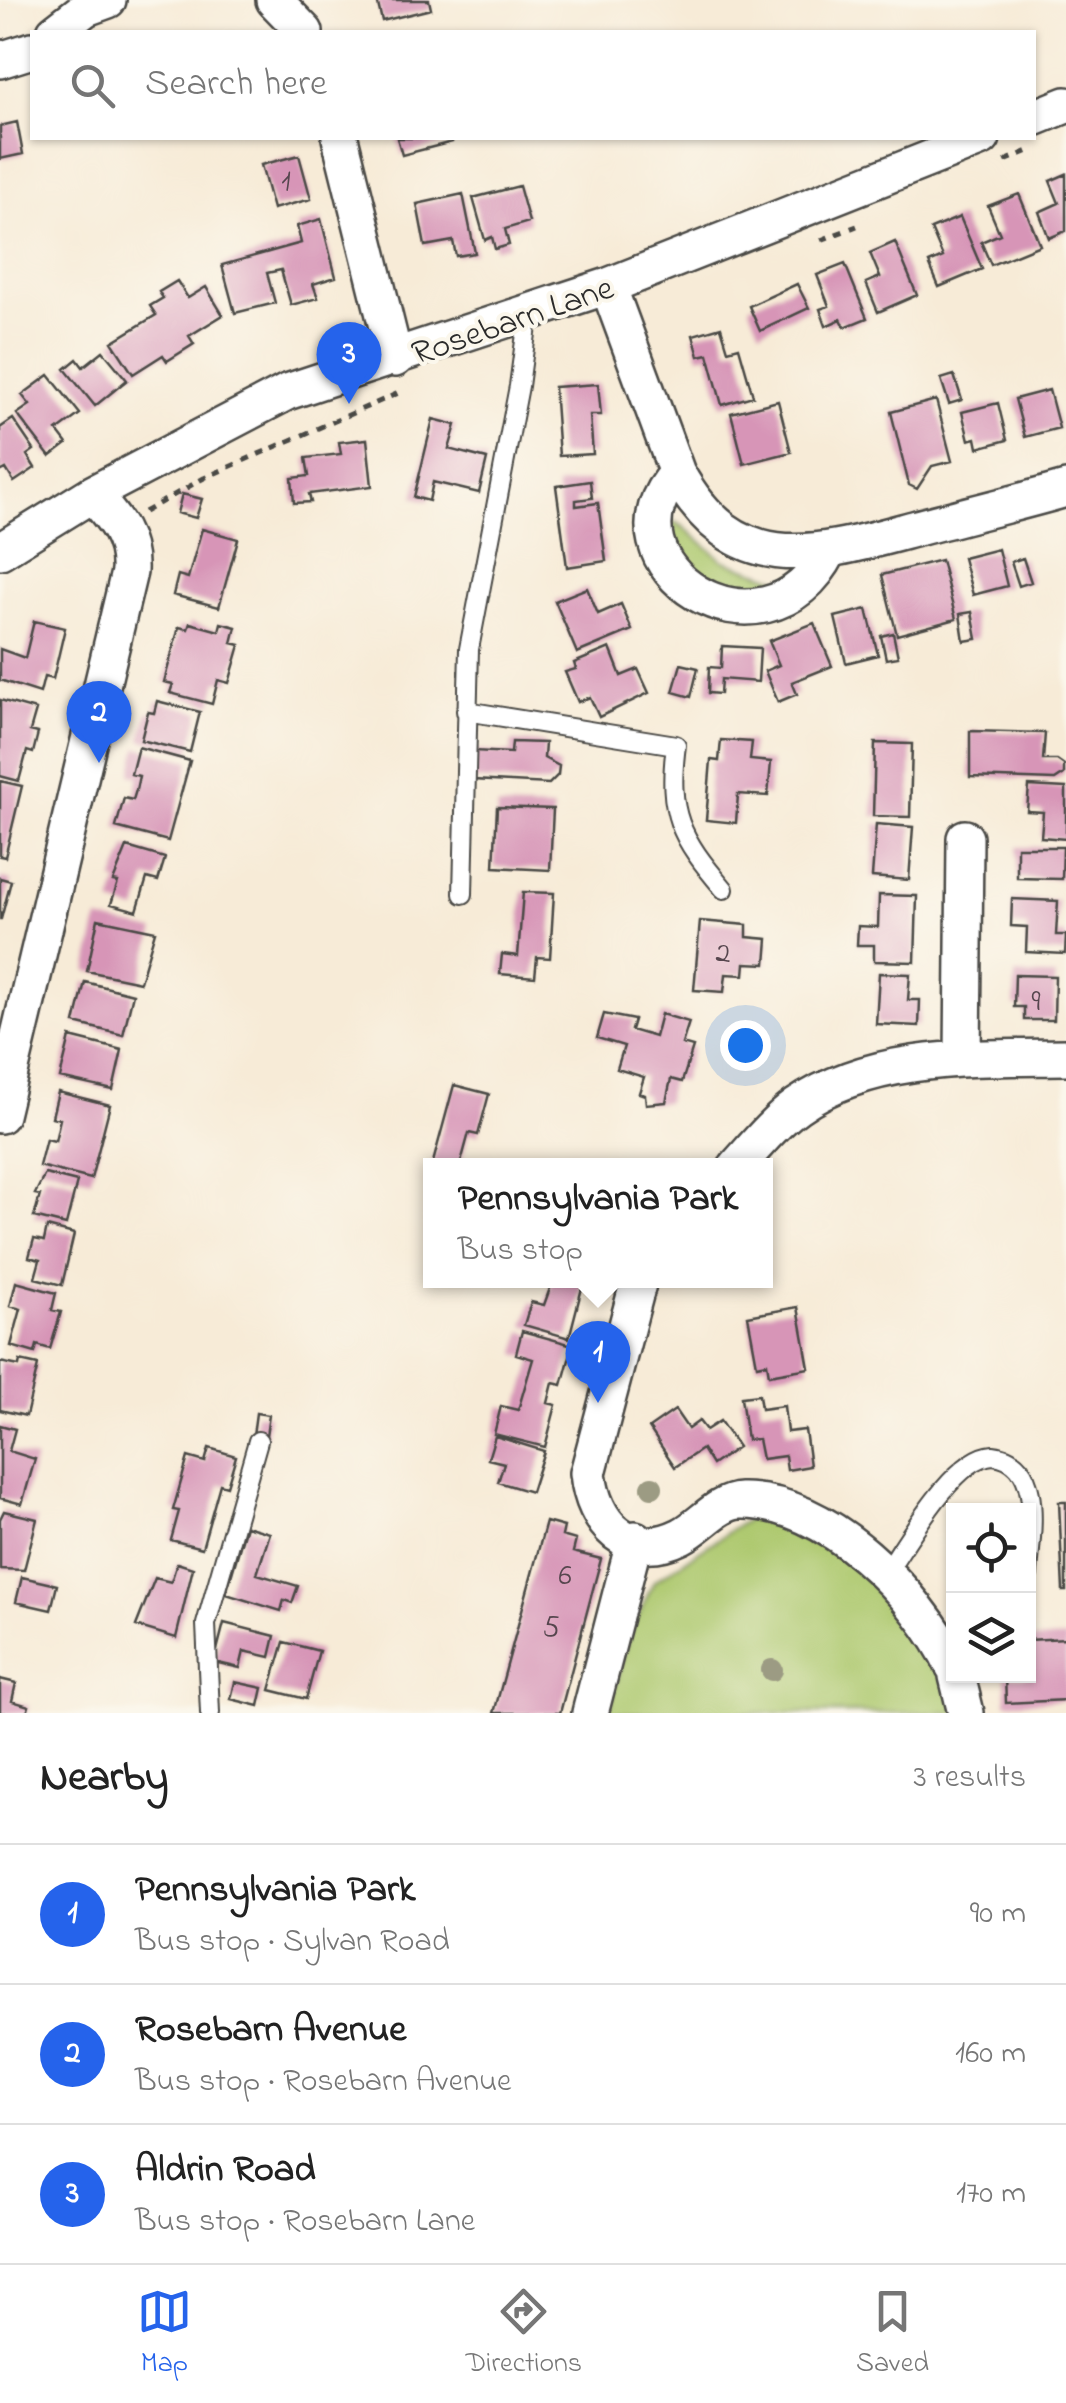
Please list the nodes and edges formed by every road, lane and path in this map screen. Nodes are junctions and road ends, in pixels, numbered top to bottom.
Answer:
1 (108, 0) edge
2 (274, 0) edge
3 (57, 30) edge
4 (303, 30) edge
5 (30, 51) edge
6 (0, 60) edge
7 (1066, 105) edge
8 (1036, 117) edge
9 (340, 140) edge
10 (977, 140) edge
11 (608, 286) junction
12 (529, 311) junction
13 (395, 359) junction
14 (677, 473) junction
15 (1066, 490) edge
16 (92, 494) junction
17 (0, 550) edge
18 (830, 551) junction
19 (466, 711) junction
20 (966, 838) dead end
21 (724, 889) dead end
22 (463, 894) dead end
23 (1066, 1057) edge
24 (963, 1059) junction
25 (0, 1115) edge
26 (745, 1158) edge
27 (637, 1288) edge
28 (258, 1441) dead end
29 (1030, 1503) edge
30 (635, 1540) junction
31 (885, 1574) junction
32 (946, 1651) edge
33 (960, 1683) edge
34 (210, 1713) edge
35 (590, 1713) edge
36 (966, 1713) edge

1 - 3 street
2 - 4 street
5 - 6 street
7 - 8 street
9 - 13 street
10 - 11 street, Rosebarn Lane
11 - 12 street, Rosebarn Lane
11 - 14 street
12 - 13 street, Rosebarn Lane
12 - 19 lane
13 - 16 street, Rosebarn Lane
14 - 18 street
14 - 18 street
15 - 18 street
16 - 17 street, Rosebarn Lane
16 - 25 street
19 - 21 lane
19 - 22 lane
20 - 24 street
23 - 24 street
24 - 26 street
27 - 30 street
28 - 34 lane
29 - 31 lane
30 - 31 street
30 - 35 street
31 - 32 street
33 - 36 street

